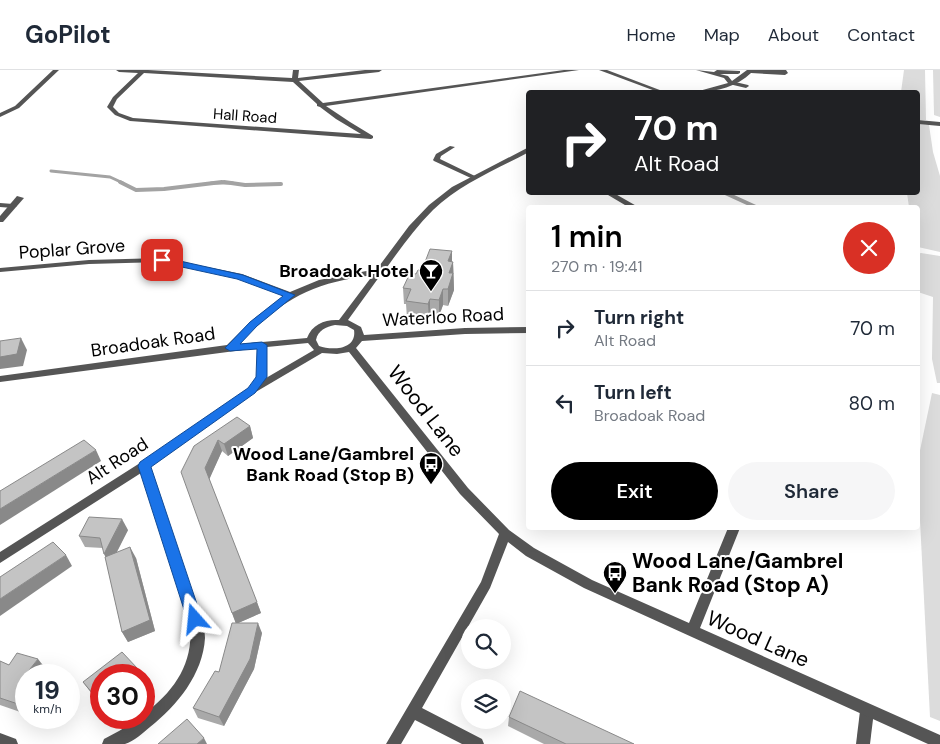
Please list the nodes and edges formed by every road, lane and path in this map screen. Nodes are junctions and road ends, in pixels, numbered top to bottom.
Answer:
1 (56, 70) edge
2 (119, 70) edge
3 (296, 70) edge
4 (380, 70) edge
5 (576, 70) edge
6 (602, 70) edge
7 (699, 70) edge
8 (709, 70) edge
9 (783, 70) edge
10 (745, 71) edge
11 (142, 72) junction
12 (295, 80) junction
13 (731, 83) junction
14 (746, 86) dead end
15 (657, 90) edge
16 (715, 90) edge
17 (731, 90) edge
18 (319, 105) junction
19 (0, 115) edge
20 (920, 122) edge
21 (940, 124) edge
22 (452, 147) dead end
23 (526, 153) edge
24 (475, 178) junction
25 (612, 195) edge
26 (20, 198) dead end
27 (0, 204) edge
28 (631, 205) edge
29 (13, 206) junction
30 (0, 220) edge
31 (0, 270) edge
32 (382, 271) junction
33 (290, 295) junction
34 (342, 322) junction
35 (526, 330) edge
36 (311, 340) junction
37 (355, 343) junction
38 (262, 345) junction
39 (230, 348) junction
40 (321, 350) junction
41 (0, 379) edge
42 (252, 391) junction
43 (144, 466) junction
44 (733, 530) edge
45 (505, 533) junction
46 (0, 558) edge
47 (692, 632) junction
48 (413, 711) junction
49 (867, 711) junction
50 (0, 740) edge
51 (940, 742) edge
52 (11, 744) edge
53 (109, 744) edge
54 (393, 744) edge
55 (477, 744) edge
56 (863, 744) edge

1 - 19 street
2 - 11 street
3 - 12 street
4 - 12 street
5 - 18 street
6 - 15 street
7 - 13 street
8 - 10 street
9 - 10 street
10 - 13 street
11 - 12 street
11 - 18 street, Hall Road
12 - 18 street
13 - 14 street
13 - 16 street
13 - 17 street
20 - 21 street
22 - 24 street
23 - 24 street
24 - 32 street
25 - 28 street
26 - 29 street
27 - 29 street
29 - 30 street
31 - 33 street, Poplar Grove
32 - 33 street
32 - 34 street
33 - 39 street
34 - 36 street
34 - 37 street
35 - 37 street, Waterloo Road
36 - 38 street, Broadoak Road
36 - 40 street
37 - 40 street
37 - 45 street, Wood Lane
38 - 39 street, Broadoak Road
38 - 42 street
39 - 41 street, Broadoak Road
40 - 42 street, Alt Road
42 - 43 street, Alt Road
43 - 46 street, Alt Road
43 - 53 street
44 - 47 street
45 - 47 street, Wood Lane
45 - 48 street
47 - 49 street, Wood Lane
48 - 54 street
48 - 55 street
49 - 51 street, Wood Lane
49 - 56 street
50 - 52 street

